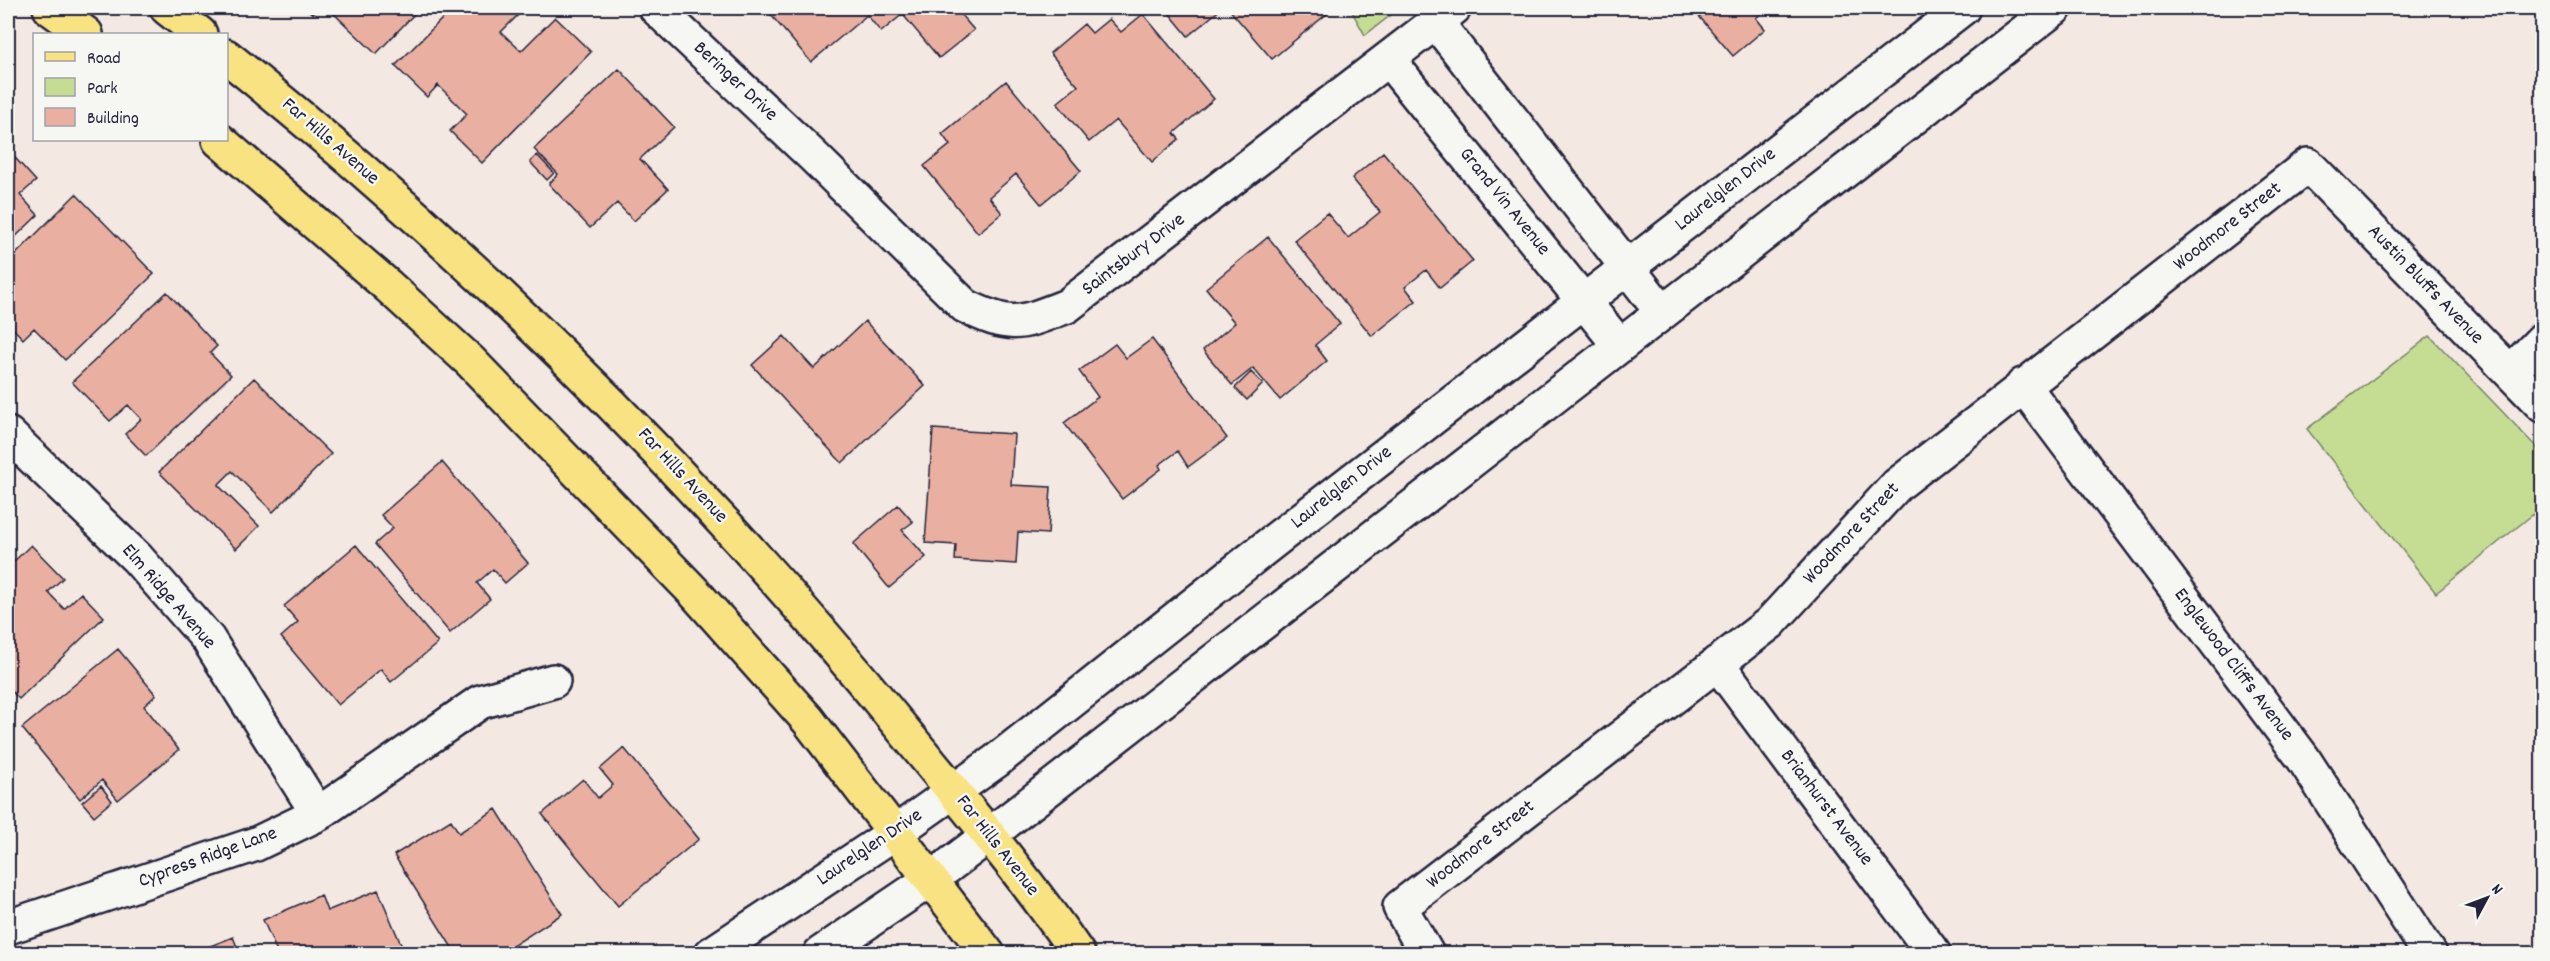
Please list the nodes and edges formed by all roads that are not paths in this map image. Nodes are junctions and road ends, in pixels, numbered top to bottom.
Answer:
1 (50, 8) edge
2 (167, 8) edge
3 (656, 8) edge
4 (1963, 8) edge
5 (2055, 8) edge
6 (1445, 15) edge
7 (85, 33) edge
8 (199, 33) edge
9 (228, 58) edge
10 (1388, 59) junction
11 (220, 141) edge
12 (814, 157) joint
13 (2308, 165) joint
14 (1627, 268) junction
15 (1584, 301) junction
16 (1662, 312) junction
17 (2542, 340) edge
18 (1619, 345) junction
19 (2511, 372) junction
20 (2023, 385) junction
21 (2542, 405) edge
22 (8, 434) edge
23 (1717, 663) junction
24 (553, 681) dead end
25 (954, 792) junction
26 (318, 814) junction
27 (896, 831) junction
28 (988, 836) junction
29 (931, 879) junction
30 (8, 927) edge
31 (711, 954) edge
32 (820, 954) edge
33 (988, 954) edge
34 (1078, 954) edge
35 (1427, 954) edge
36 (1934, 954) edge
37 (2430, 954) edge

1 - 7 main road
2 - 8 main road
3 - 12 street, Beringer Drive
4 - 14 street, Laurelglen Drive
5 - 16 street
6 - 10 street, Saintsbury Drive
6 - 14 street
9 - 25 main road, Far Hills Avenue
10 - 12 street, Saintsbury Drive
10 - 15 street, Grand Vin Avenue
11 - 27 main road
13 - 19 street, Austin Bluffs Avenue
13 - 20 street, Woodmore Street
14 - 15 street, Laurelglen Drive
14 - 16 street
15 - 18 street, Grand Vin Avenue
15 - 25 street, Laurelglen Drive
16 - 18 street
17 - 19 street
18 - 28 street
19 - 21 street, Austin Bluffs Avenue
20 - 23 street, Woodmore Street
20 - 37 street, Englewood Cliffs Avenue
22 - 26 street, Elm Ridge Avenue
23 - 35 street, Woodmore Street
23 - 36 street, Brianhurst Avenue
24 - 26 street, Cypress Ridge Lane
25 - 27 street, Laurelglen Drive
25 - 28 main road, Far Hills Avenue
26 - 30 street, Cypress Ridge Lane
27 - 29 main road
27 - 31 street, Laurelglen Drive
28 - 29 street
28 - 34 main road, Far Hills Avenue
29 - 32 street
29 - 33 main road

